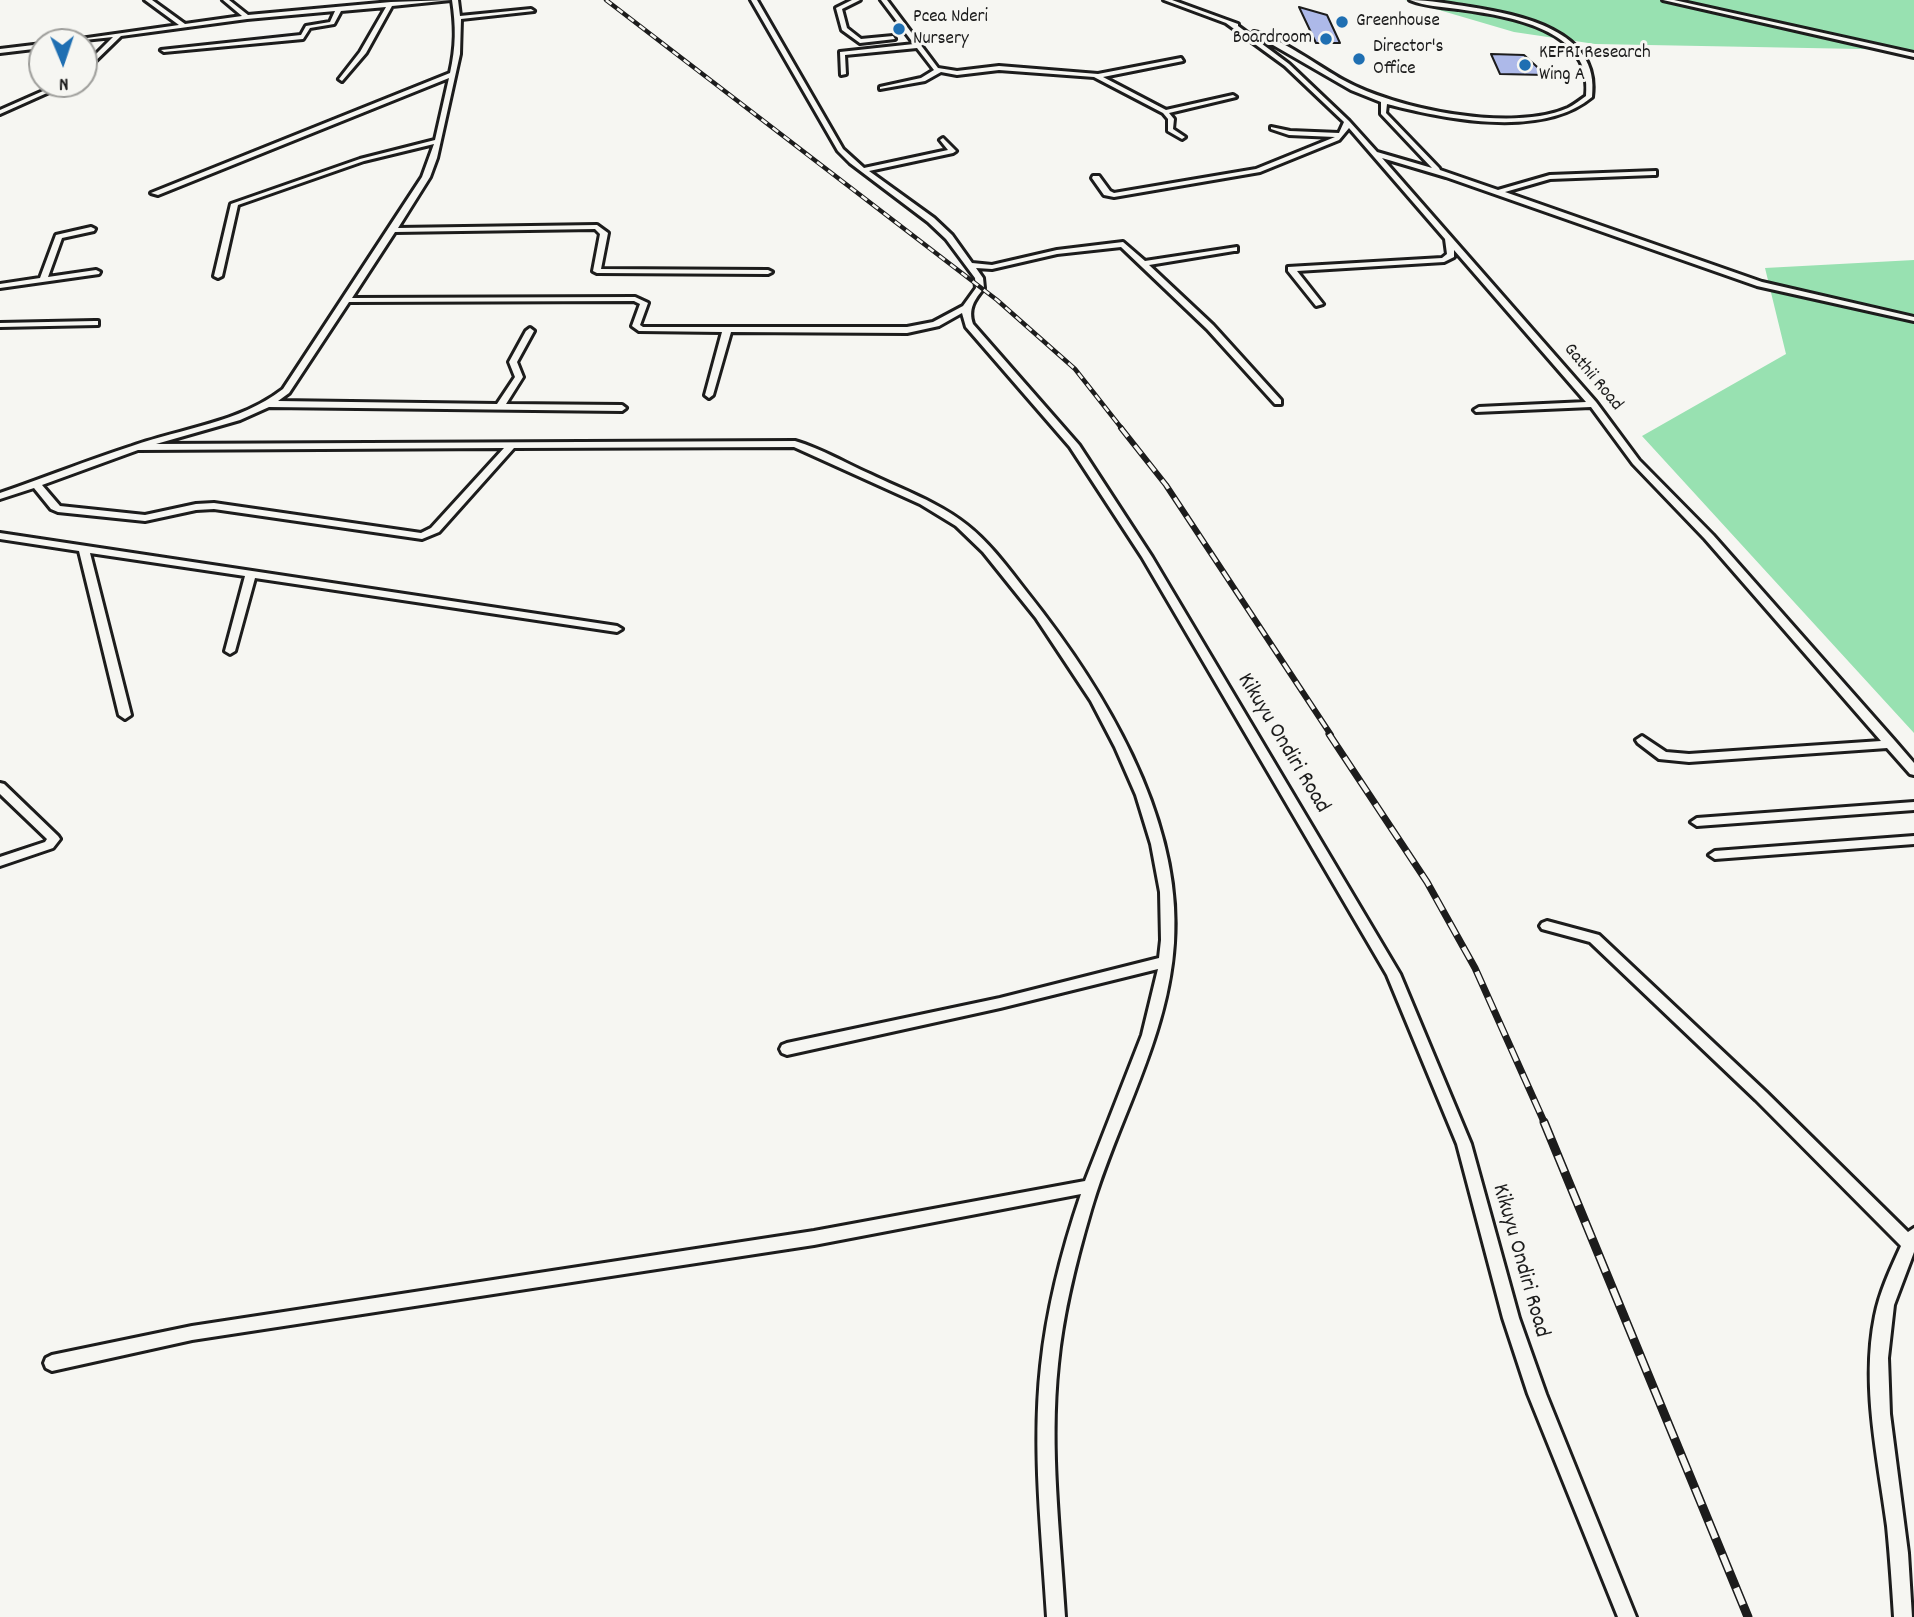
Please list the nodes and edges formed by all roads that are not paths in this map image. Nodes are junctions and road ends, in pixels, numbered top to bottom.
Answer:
1 (148, 0) edge
2 (226, 0) edge
3 (243, 0) edge
4 (448, 0) edge
5 (455, 0) edge
6 (754, 0) edge
7 (884, 0) edge
8 (1167, 0) edge
9 (1413, 0) edge
10 (1666, 0) edge
11 (837, 1) edge
12 (856, 1) edge
13 (391, 4) junction
14 (232, 5) junction
15 (339, 8) junction
16 (531, 11) dead end
17 (247, 17) junction
18 (458, 18) junction
19 (1228, 22) junction
20 (184, 26) junction
21 (152, 30) junction
22 (168, 33) dead end
23 (119, 35) junction
24 (98, 38) edge
25 (893, 38) dead end
26 (170, 41) dead end
27 (916, 46) junction
28 (28, 48) edge
29 (0, 51) edge
30 (1914, 55) edge
31 (98, 56) edge
32 (1181, 60) dead end
33 (939, 71) junction
34 (453, 74) junction
35 (843, 74) dead end
36 (1097, 76) junction
37 (342, 79) dead end
38 (883, 88) dead end
39 (1233, 97) dead end
40 (32, 98) edge
41 (27, 100) junction
42 (1384, 101) junction
43 (0, 102) edge
44 (0, 112) edge
45 (1165, 112) junction
46 (1347, 122) junction
47 (1273, 128) dead end
48 (1341, 135) junction
49 (1182, 137) dead end
50 (943, 140) dead end
51 (438, 141) junction
52 (1373, 153) junction
53 (863, 170) junction
54 (1440, 172) junction
55 (1653, 173) dead end
56 (1096, 178) dead end
57 (155, 192) dead end
58 (1498, 192) junction
59 (91, 229) dead end
60 (393, 230) junction
61 (1449, 239) junction
62 (1234, 249) dead end
63 (1146, 263) junction
64 (969, 265) junction
65 (96, 272) dead end
66 (768, 272) dead end
67 (218, 276) dead end
68 (43, 280) junction
69 (0, 286) edge
70 (344, 300) junction
71 (1319, 304) dead end
72 (966, 307) junction
73 (1914, 319) edge
74 (95, 323) dead end
75 (0, 325) edge
76 (726, 330) junction
77 (530, 331) dead end
78 (709, 396) dead end
79 (1278, 402) dead end
80 (268, 404) junction
81 (1593, 404) junction
82 (500, 407) junction
83 (622, 408) dead end
84 (1479, 410) dead end
85 (512, 445) junction
86 (137, 447) junction
87 (36, 484) junction
88 (0, 496) edge
89 (0, 536) edge
90 (84, 550) junction
91 (251, 573) junction
92 (617, 629) dead end
93 (230, 651) dead end
94 (124, 715) dead end
95 (1642, 740) dead end
96 (1891, 744) junction
97 (1914, 771) edge
98 (0, 787) edge
99 (1914, 806) edge
100 (1697, 822) dead end
101 (1914, 840) edge
102 (1715, 855) dead end
103 (0, 862) edge
104 (1547, 926) dead end
105 (1166, 962) junction
106 (787, 1049) dead end
107 (1091, 1186) junction
108 (1912, 1240) edge
109 (52, 1363) dead end
110 (1056, 1617) edge
111 (1627, 1617) edge
112 (1903, 1617) edge

1 - 20 street
2 - 14 street
3 - 14 street
4 - 13 street
5 - 18 street
6 - 53 street
7 - 27 street
8 - 19 street
9 - 42 street
10 - 30 street
11 - 12 street
12 - 25 street
13 - 15 street
13 - 37 street
14 - 17 street
15 - 17 street
15 - 26 street
16 - 18 street
17 - 20 street
18 - 34 street
19 - 42 street
19 - 46 street, Gathii Road
20 - 21 street
21 - 22 street
21 - 23 street
23 - 24 street
23 - 31 street
27 - 33 street
27 - 35 street
28 - 29 street
32 - 36 street
33 - 36 street
33 - 38 street
34 - 51 street
34 - 57 street
36 - 45 street
39 - 45 street
40 - 41 street
41 - 43 street
41 - 44 street
42 - 54 street
45 - 49 street
46 - 48 street
46 - 52 street, Gathii Road
47 - 48 street
48 - 56 street
50 - 53 street
51 - 60 street
51 - 67 street
52 - 54 street
52 - 61 street, Gathii Road
53 - 64 street
54 - 58 street
55 - 58 street
58 - 73 street
59 - 68 street
60 - 66 street
60 - 70 street
61 - 71 street
61 - 81 street, Gathii Road
62 - 63 street
63 - 64 street
63 - 79 street
64 - 72 street
65 - 68 street
68 - 69 street
70 - 76 street
70 - 80 street
72 - 76 street
72 - 111 street, Kikuyu Ondiri Road
74 - 75 street
76 - 78 street
77 - 82 street
80 - 82 street
80 - 86 street
81 - 84 street
81 - 96 street, Gathii Road
82 - 83 street
85 - 86 street
85 - 87 street
85 - 105 street
86 - 87 street
87 - 88 street
89 - 90 street
90 - 91 street
90 - 94 street
91 - 92 street
91 - 93 street
95 - 96 street
96 - 97 street, Gathii Road
98 - 103 street
99 - 100 street
101 - 102 street
104 - 108 street
105 - 106 street
105 - 107 street
107 - 109 street
107 - 110 street
108 - 112 street

